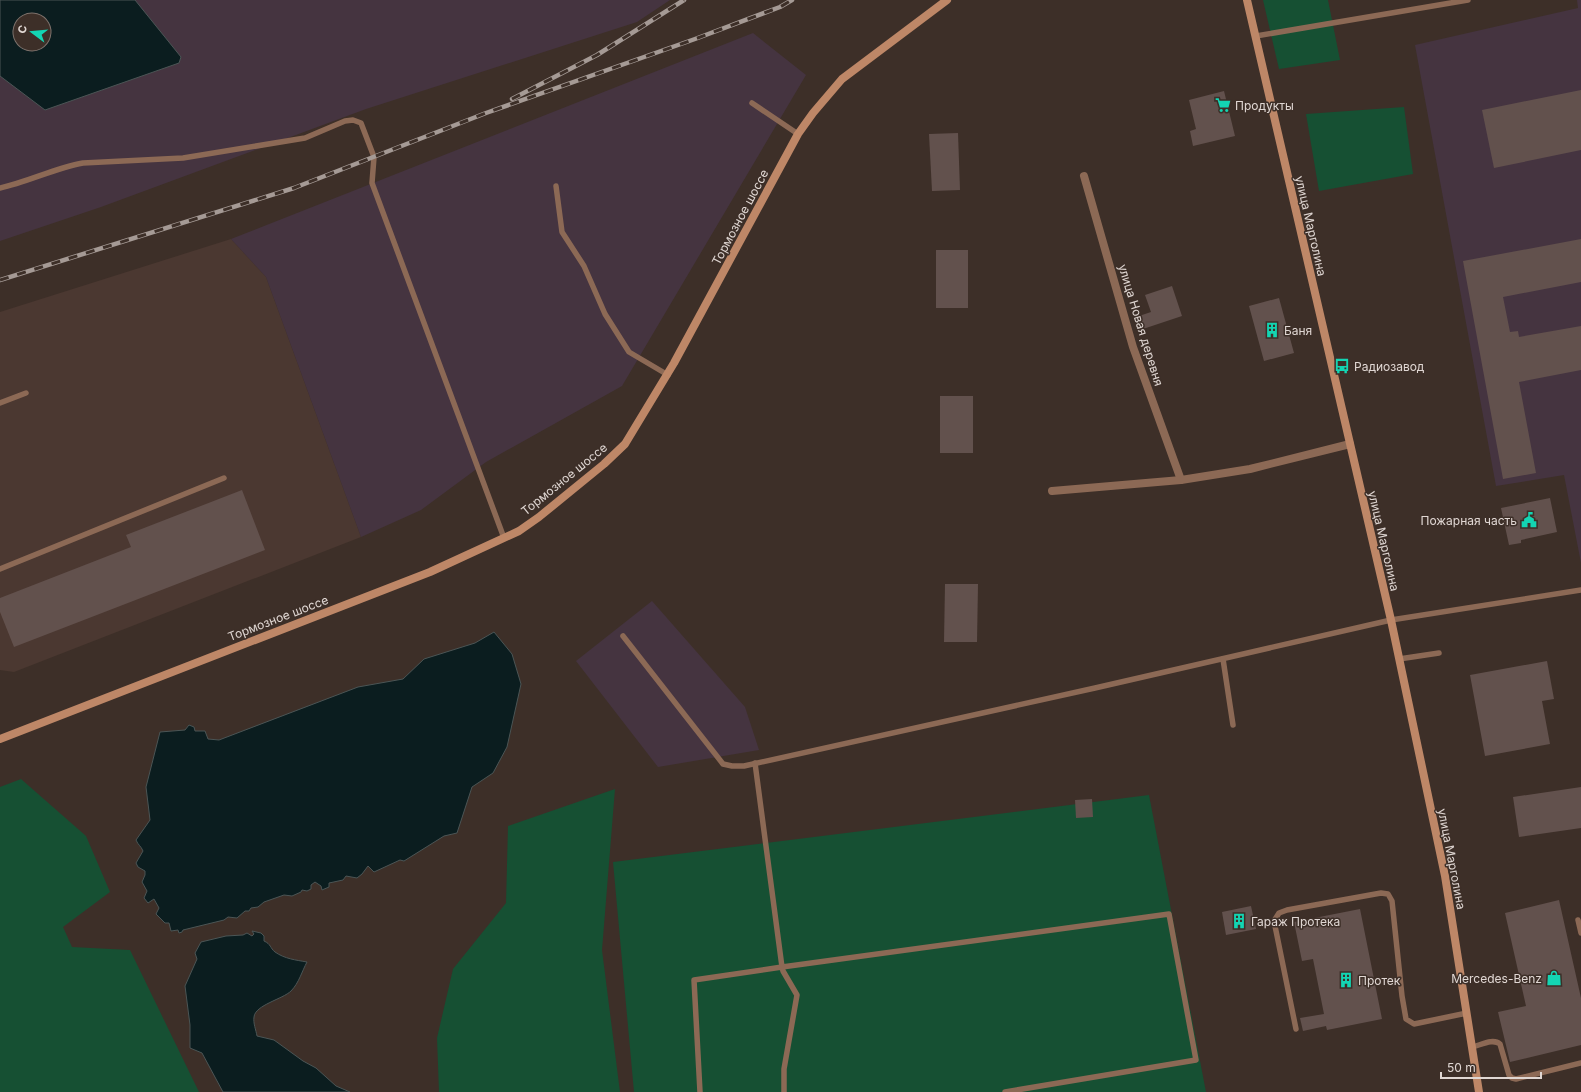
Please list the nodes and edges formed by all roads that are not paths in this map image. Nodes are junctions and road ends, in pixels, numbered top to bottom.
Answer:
1 (947, 0) edge
2 (1248, 0) edge
3 (1468, 0) edge
4 (1256, 36) junction
5 (752, 103) dead end
6 (798, 134) junction
7 (1084, 176) dead end
8 (556, 186) dead end
9 (0, 188) edge
10 (668, 375) junction
11 (26, 393) dead end
12 (0, 403) edge
13 (1350, 444) junction
14 (224, 478) dead end
15 (1181, 480) junction
16 (1052, 491) dead end
17 (504, 538) junction
18 (0, 569) edge
19 (1581, 590) edge
20 (1390, 620) junction
21 (623, 636) dead end
22 (1439, 653) dead end
23 (1223, 659) junction
24 (1399, 659) junction
25 (1233, 725) dead end
26 (0, 739) edge
27 (755, 763) junction
28 (1578, 920) dead end
29 (1581, 933) edge
30 (782, 967) junction
31 (1467, 1012) junction
32 (1296, 1029) dead end
33 (1472, 1048) junction
34 (1581, 1063) edge
35 (700, 1092) edge
36 (784, 1092) edge
37 (1006, 1092) edge
38 (1479, 1092) edge

1 - 6 street, Тормозное шоссе
2 - 4 street, улица Марголина
3 - 4 lane
4 - 13 street, улица Марголина
5 - 6 lane
6 - 10 street, Тормозное шоссе
7 - 15 street, улица Новая деревня
8 - 10 lane
9 - 17 lane
10 - 17 street, Тормозное шоссе
11 - 12 lane
13 - 15 street
13 - 20 street, улица Марголина
14 - 18 lane
15 - 16 street
17 - 26 street, Тормозное шоссе
19 - 20 lane
20 - 23 lane
20 - 24 street, улица Марголина
21 - 27 lane
22 - 24 lane
23 - 25 lane
23 - 27 lane
24 - 31 street, улица Марголина
27 - 30 lane
28 - 29 lane
30 - 35 lane
30 - 36 lane
30 - 37 lane
31 - 32 lane
31 - 33 street, улица Марголина
33 - 34 lane
33 - 38 street, улица Марголина

